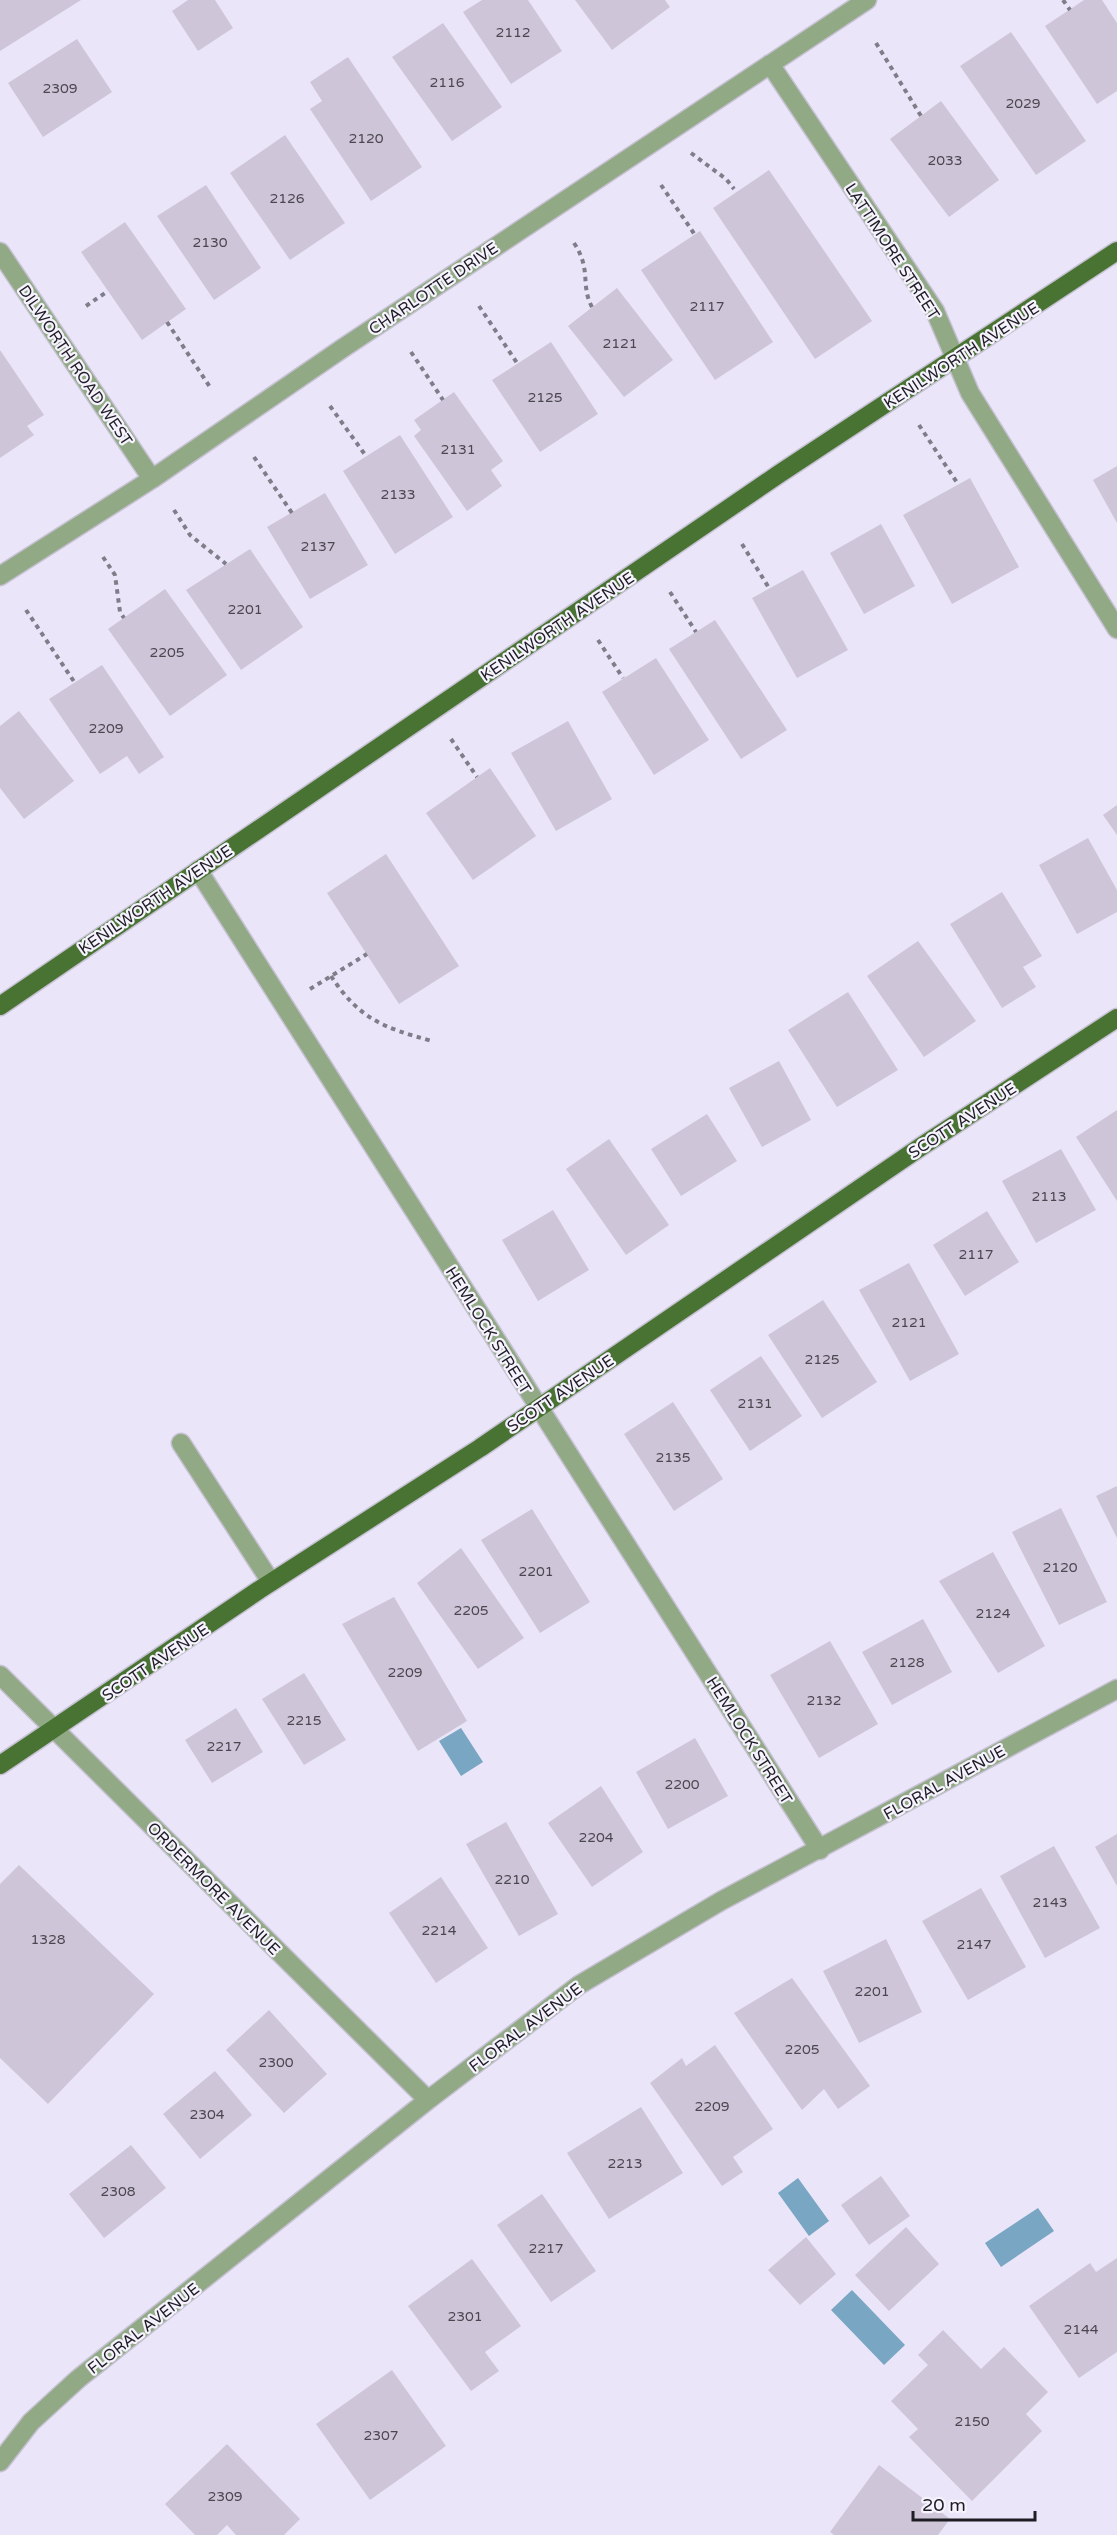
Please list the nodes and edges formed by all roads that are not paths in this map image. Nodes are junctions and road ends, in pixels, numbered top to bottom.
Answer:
1 (867, 0) edge
2 (770, 64) junction
3 (1117, 251) edge
4 (0, 252) edge
5 (957, 359) junction
6 (152, 479) junction
7 (0, 576) edge
8 (1117, 629) edge
9 (198, 870) junction
10 (0, 1006) edge
11 (1117, 1018) edge
12 (538, 1407) junction
13 (181, 1443) dead end
14 (271, 1582) junction
15 (0, 1675) edge
16 (1117, 1689) edge
17 (54, 1729) junction
18 (0, 1765) edge
19 (820, 1850) junction
20 (428, 2100) junction
21 (0, 2462) edge

1 - 2 street, CHARLOTTE DRIVE
2 - 5 street, LATTIMORE STREET
2 - 6 street, CHARLOTTE DRIVE
3 - 5 main road, KENILWORTH AVENUE
4 - 6 street, DILWORTH ROAD WEST
5 - 8 street, LATTIMORE STREET
5 - 9 main road, KENILWORTH AVENUE
6 - 7 street, CHARLOTTE DRIVE
9 - 10 main road, KENILWORTH AVENUE
9 - 12 street, HEMLOCK STREET
11 - 12 main road, SCOTT AVENUE
12 - 14 main road, SCOTT AVENUE
12 - 19 street, HEMLOCK STREET
13 - 14 street
14 - 17 main road, SCOTT AVENUE
15 - 17 street, ORDERMORE AVENUE
16 - 19 street, FLORAL AVENUE
17 - 18 main road, SCOTT AVENUE
17 - 20 street, ORDERMORE AVENUE
19 - 20 street, FLORAL AVENUE
20 - 21 street, FLORAL AVENUE

